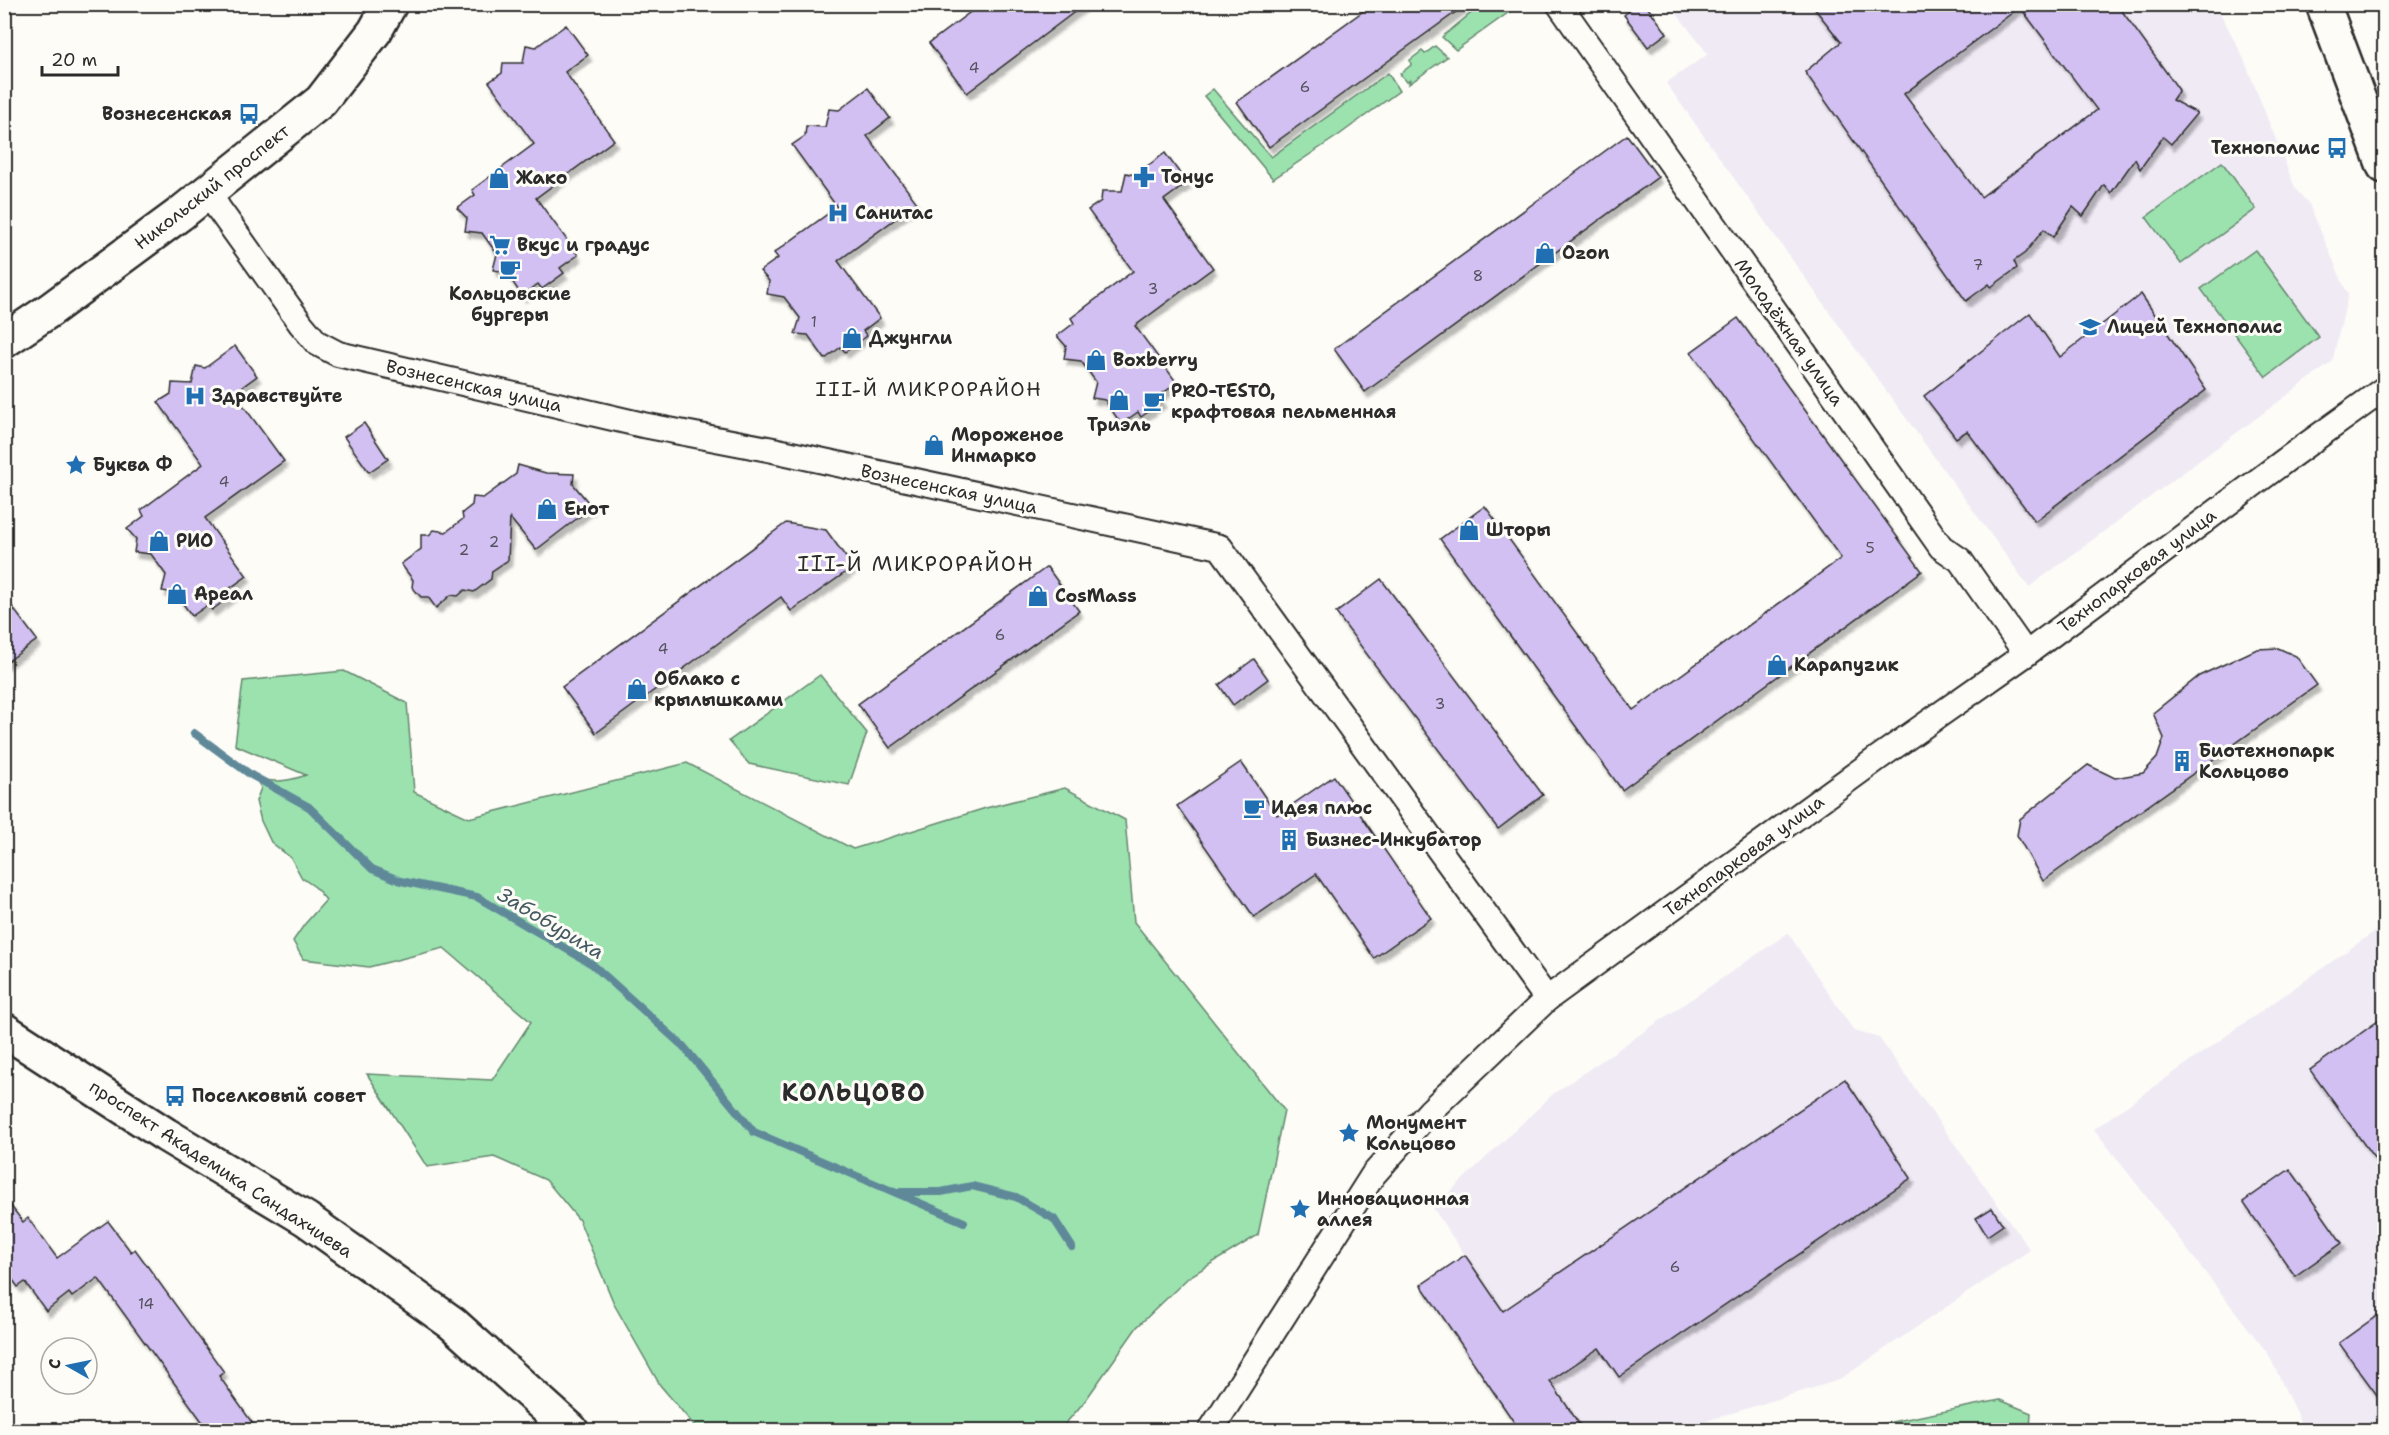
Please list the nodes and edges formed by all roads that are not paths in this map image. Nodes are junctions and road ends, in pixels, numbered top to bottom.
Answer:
1 (390, 4) edge
2 (1559, 4) edge
3 (2323, 4) edge
4 (2385, 166) edge
5 (210, 191) junction
6 (4, 341) edge
7 (2385, 389) edge
8 (2026, 654) junction
9 (1547, 999) junction
10 (4, 1030) edge
11 (571, 1431) edge
12 (1211, 1431) edge

1 - 5 main road, Никольский проспект
2 - 8 street, Молодёжная улица
3 - 4 main road
5 - 6 main road, Никольский проспект
5 - 9 street, Вознесенская улица
7 - 8 street, Технопарковая улица
8 - 9 street, Технопарковая улица
9 - 12 street, Технопарковая улица
10 - 11 main road, проспект Академика Сандахчиева

